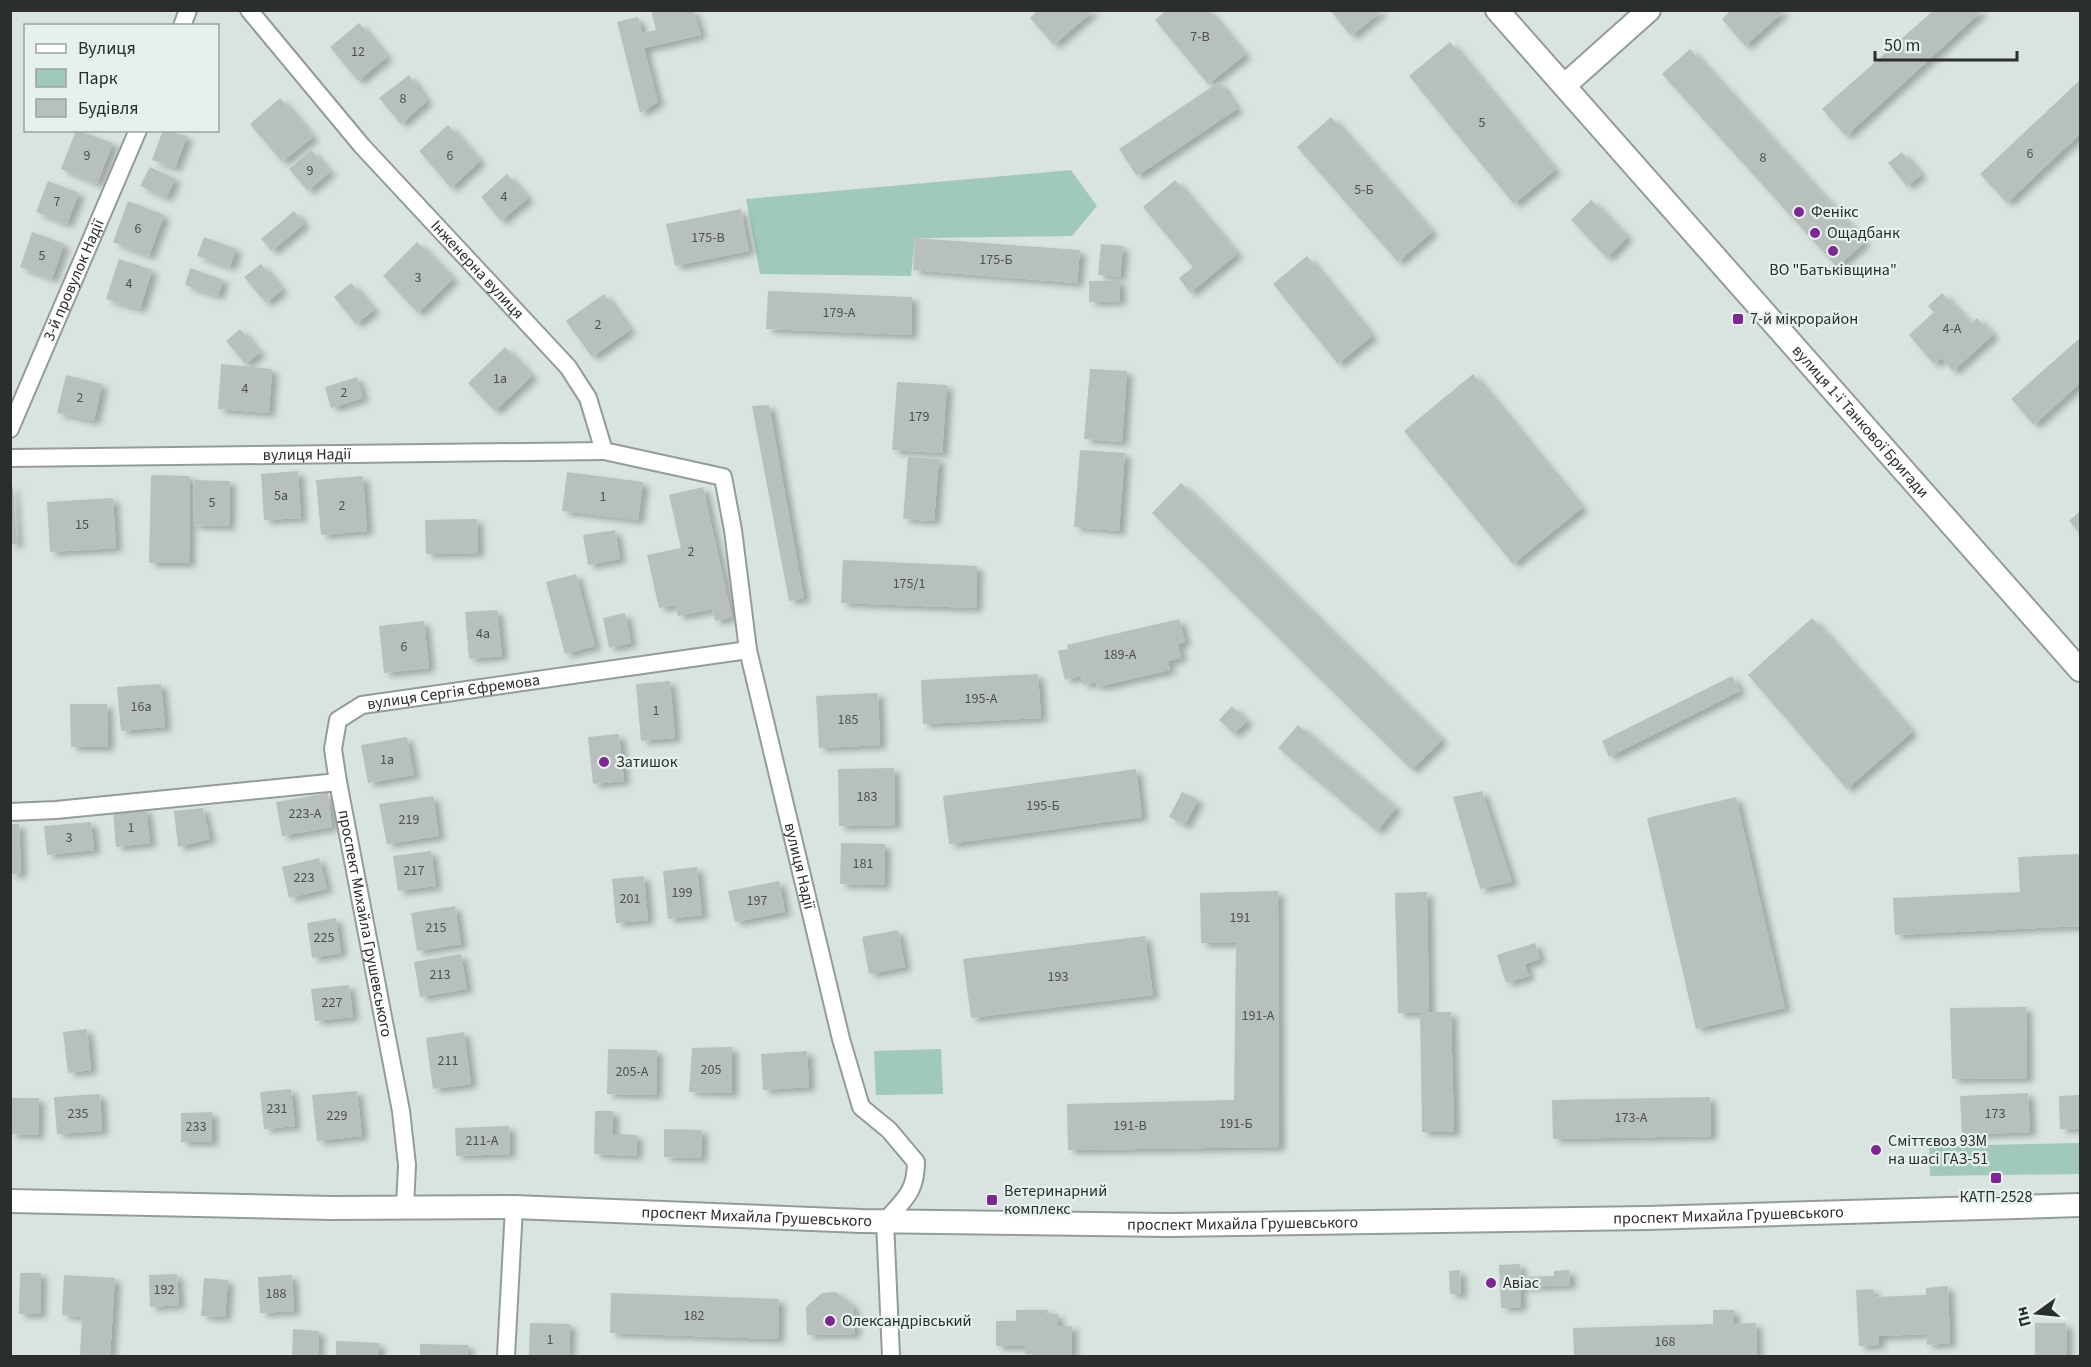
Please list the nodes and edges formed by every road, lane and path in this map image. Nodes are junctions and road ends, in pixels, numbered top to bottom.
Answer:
1 (249, 10) edge
2 (1497, 10) edge
3 (1649, 10) edge
4 (1565, 85) junction
5 (137, 132) edge
6 (10, 429) edge
7 (604, 451) junction
8 (10, 458) edge
9 (748, 650) junction
10 (2080, 670) edge
11 (338, 782) junction
12 (10, 812) edge
13 (10, 1201) edge
14 (2080, 1205) edge
15 (405, 1207) junction
16 (514, 1207) junction
17 (885, 1221) junction
18 (506, 1356) edge
19 (891, 1356) edge

1 - 7 street, Інженерна вулиця
2 - 4 street, вулиця 1-ї Танкової Бригади
3 - 4 street
4 - 10 street, вулиця 1-ї Танкової Бригади
5 - 6 street, 3-й провулок Надії
7 - 8 street, вулиця Надії
7 - 9 street, вулиця Надії
9 - 11 street, вулиця Сергія Єфремова
9 - 17 street, вулиця Надії
11 - 12 street
11 - 15 street, проспект Михайла Грушевського
13 - 15 street, проспект Михайла Грушевського
14 - 17 street, проспект Михайла Грушевського
15 - 16 street, проспект Михайла Грушевського
16 - 17 street, проспект Михайла Грушевського
16 - 18 street
17 - 19 street

